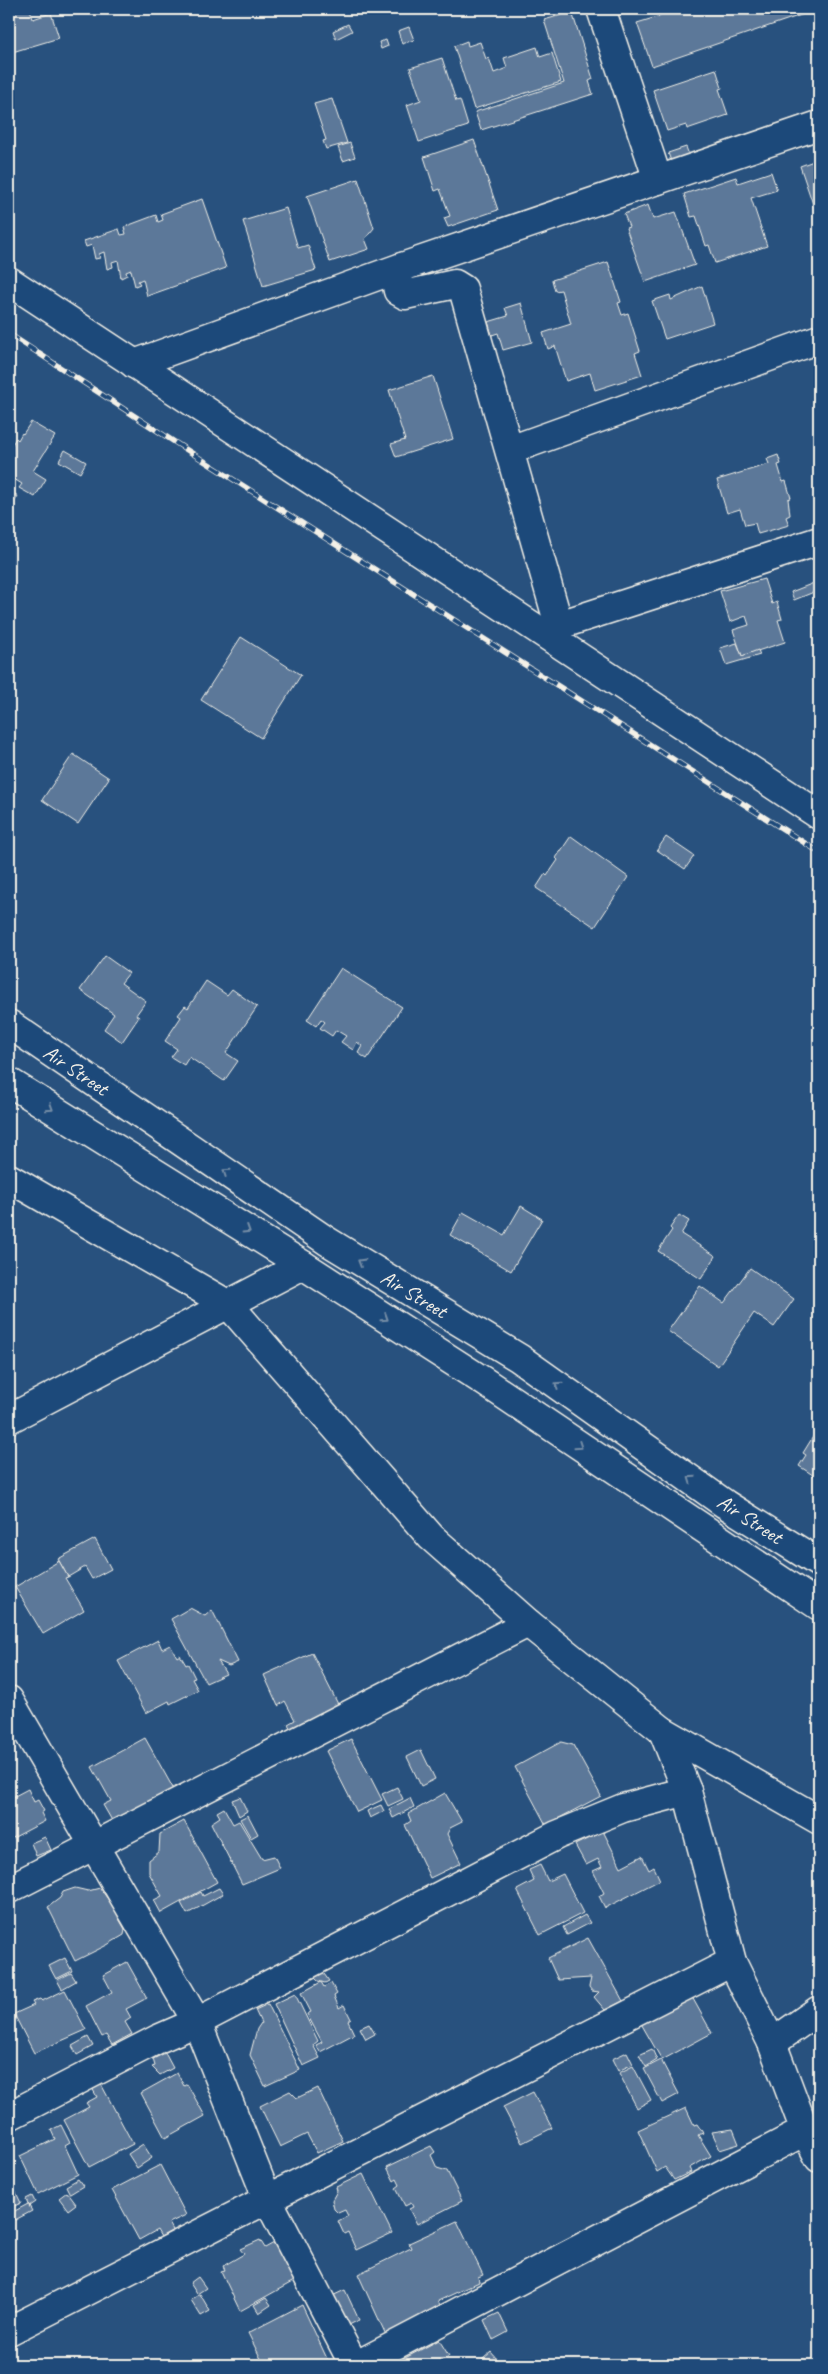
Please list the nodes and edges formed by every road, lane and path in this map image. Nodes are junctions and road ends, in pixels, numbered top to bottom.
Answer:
1 (601, 9) edge
2 (819, 125) edge
3 (658, 180) junction
4 (402, 267) junction
5 (9, 281) edge
6 (819, 339) edge
7 (134, 364) junction
8 (510, 450) junction
9 (819, 541) edge
10 (549, 628) junction
11 (819, 815) edge
12 (9, 1024) edge
13 (9, 1082) edge
14 (15, 1188) edge
15 (303, 1265) junction
16 (229, 1305) junction
17 (9, 1419) edge
18 (819, 1563) edge
19 (819, 1606) edge
20 (528, 1623) junction
21 (9, 1700) edge
22 (663, 1731) junction
23 (687, 1791) junction
24 (819, 1820) edge
25 (93, 1846) junction
26 (9, 1889) edge
27 (732, 1962) junction
28 (819, 2010) edge
29 (197, 2022) junction
30 (772, 2043) junction
31 (9, 2116) edge
32 (805, 2131) junction
33 (819, 2158) edge
34 (267, 2198) junction
35 (9, 2331) edge
36 (356, 2365) edge

1 - 3 street
2 - 3 street
3 - 4 street
4 - 7 street
4 - 8 street
5 - 7 street
6 - 8 street
7 - 10 street
8 - 10 street
9 - 10 street
10 - 11 street
18 -> 12 street, Air Street
13 -> 15 street, Air Street
14 - 16 street
15 - 16 street
15 -> 19 street, Air Street
16 - 17 street
16 - 20 street
20 - 22 street
20 - 25 street
21 - 25 street
22 - 23 street
22 - 24 street
23 - 27 street
23 - 29 street
25 - 26 street
25 - 29 street
27 - 30 street
27 - 34 street
28 - 30 street
29 - 31 street
29 - 34 street
30 - 32 street
32 - 33 street
32 - 36 street
34 - 35 street
34 - 36 street

